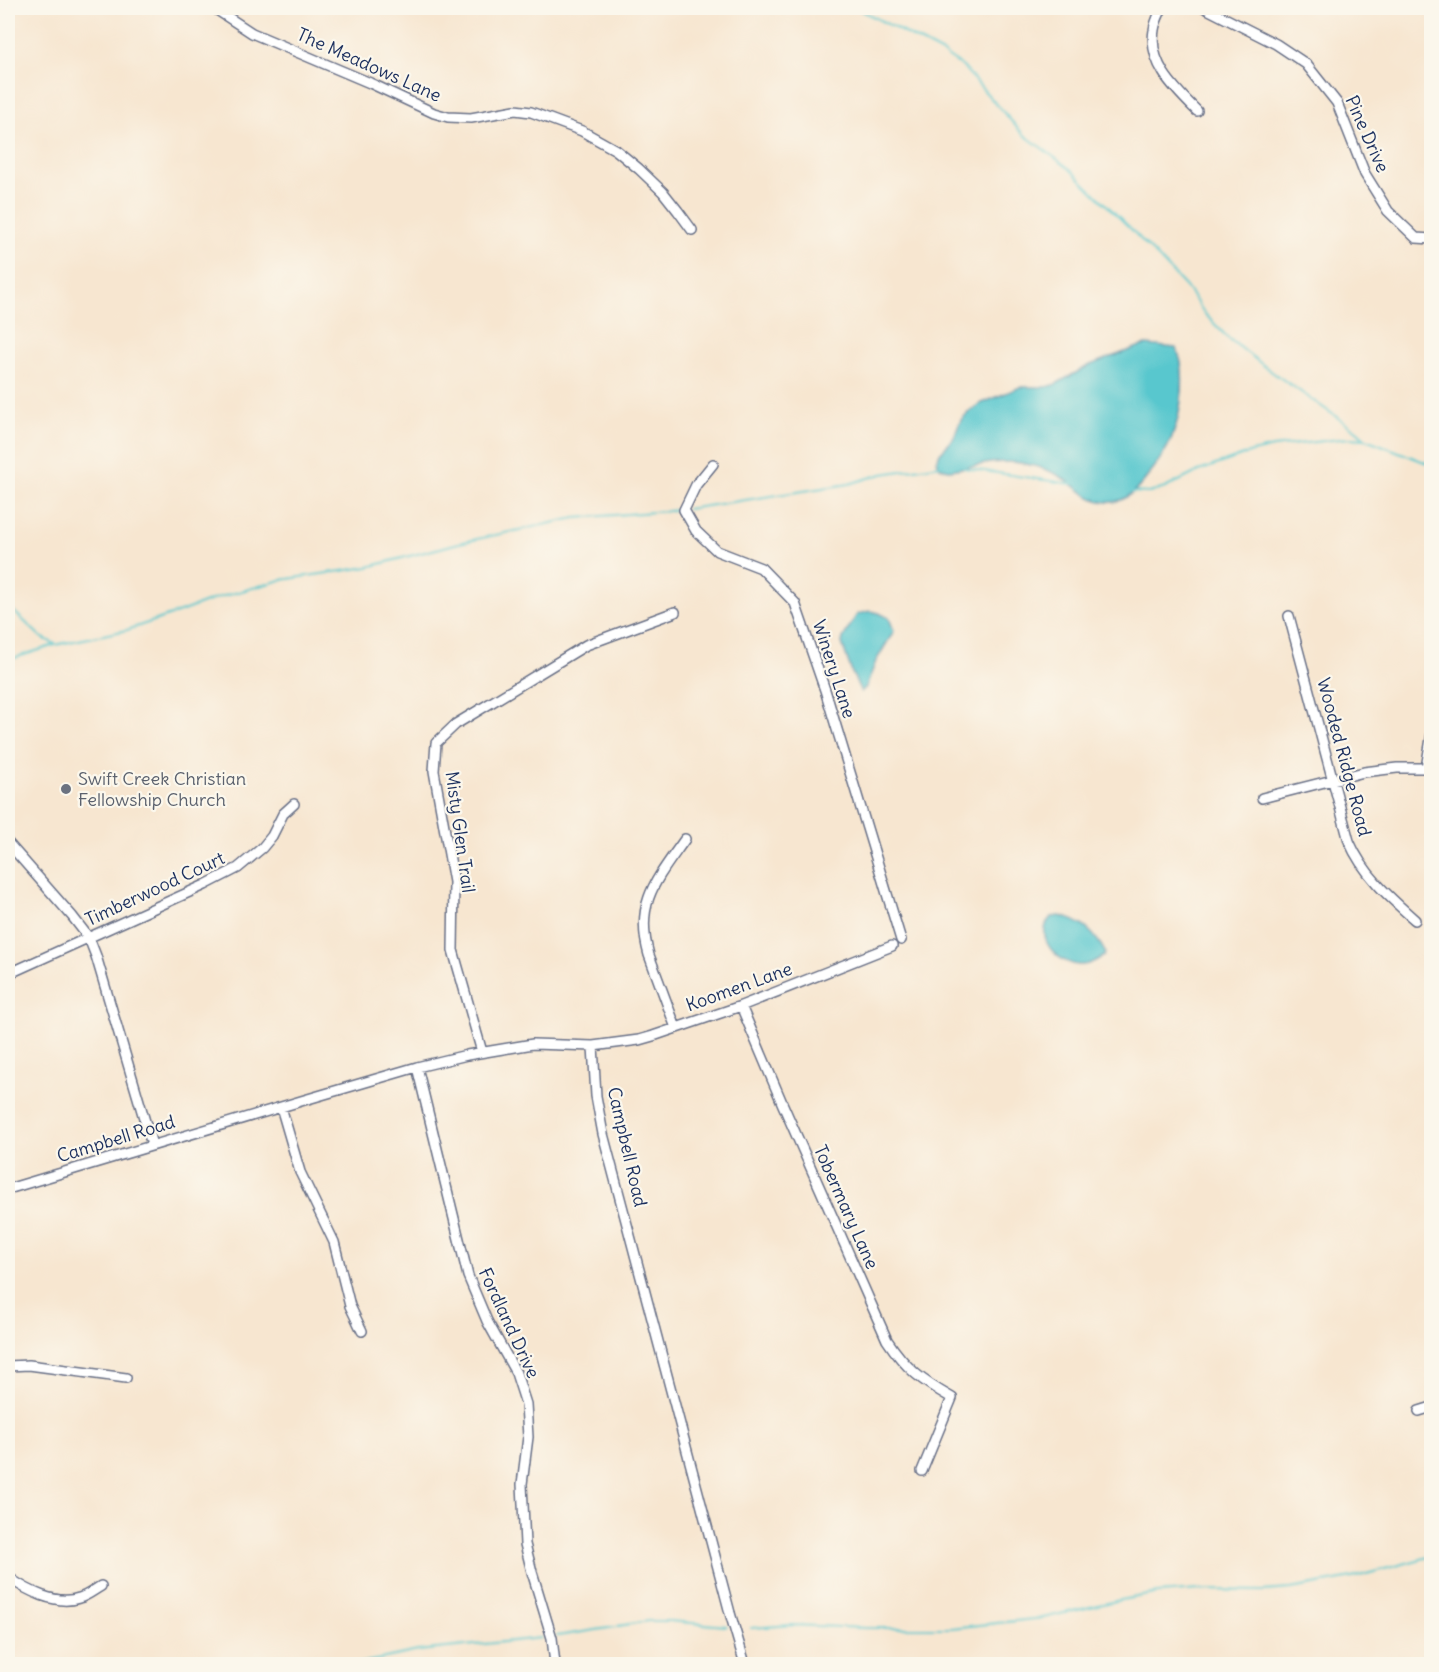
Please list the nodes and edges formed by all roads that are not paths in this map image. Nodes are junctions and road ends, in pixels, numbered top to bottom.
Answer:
1 (214, 8) edge
2 (1162, 8) edge
3 (1205, 8) edge
4 (1197, 111) dead end
5 (692, 230) dead end
6 (1431, 239) edge
7 (713, 464) dead end
8 (675, 612) dead end
9 (1290, 616) dead end
10 (1431, 733) edge
11 (1429, 768) edge
12 (1332, 780) junction
13 (1262, 798) dead end
14 (294, 804) dead end
15 (685, 838) dead end
16 (8, 843) edge
17 (1415, 920) dead end
18 (89, 938) junction
19 (901, 940) dead end
20 (892, 946) dead end
21 (8, 974) edge
22 (741, 1006) junction
23 (676, 1028) junction
24 (593, 1046) junction
25 (482, 1052) junction
26 (417, 1067) junction
27 (281, 1107) junction
28 (152, 1145) junction
29 (8, 1189) edge
30 (362, 1331) dead end
31 (8, 1366) edge
32 (126, 1378) dead end
33 (1431, 1407) edge
34 (1419, 1411) dead end
35 (922, 1471) dead end
36 (8, 1577) edge
37 (101, 1586) dead end
38 (555, 1665) edge
39 (745, 1665) edge

1 - 5 street, The Meadows Lane
2 - 4 street
3 - 6 street, Pine Drive
7 - 19 street, Winery Lane
8 - 25 street, Misty Glen Trail
9 - 12 street, Wooded Ridge Road
10 - 11 street
11 - 12 street
12 - 13 street
12 - 17 street, Wooded Ridge Road
14 - 18 street, Timberwood Court
15 - 23 street
16 - 18 street
18 - 21 street, Timberwood Court
18 - 28 street
20 - 22 street, Koomen Lane
22 - 23 street, Koomen Lane
22 - 35 street, Tobermary Lane
23 - 24 street, Koomen Lane
24 - 25 street, Campbell Road
24 - 39 street, Campbell Road
25 - 26 street, Campbell Road
26 - 27 street, Campbell Road
26 - 38 street, Fordland Drive
27 - 28 street, Campbell Road
27 - 30 street
28 - 29 street, Campbell Road
31 - 32 street
33 - 34 street
36 - 37 street

